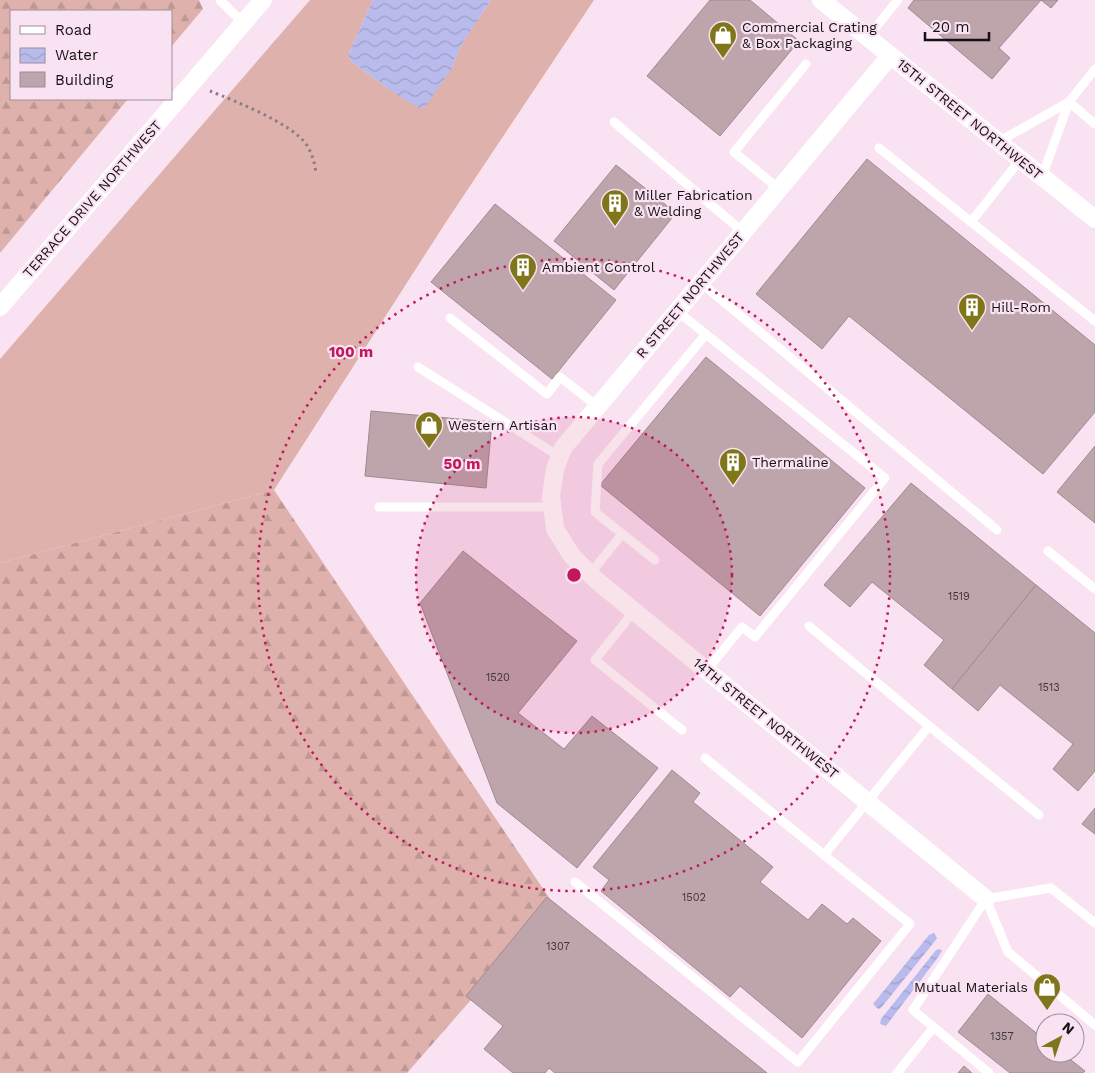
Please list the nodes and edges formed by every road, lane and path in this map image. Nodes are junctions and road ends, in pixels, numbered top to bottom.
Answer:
1 (220, 0) edge
2 (263, 0) edge
3 (898, 0) edge
4 (824, 1) edge
5 (243, 23) junction
6 (867, 38) junction
7 (890, 56) junction
8 (806, 64) dead end
9 (1095, 70) edge
10 (191, 84) junction
11 (1069, 102) junction
12 (614, 122) dead end
13 (1095, 124) edge
14 (998, 142) junction
15 (879, 148) dead end
16 (1020, 160) junction
17 (316, 174) dead end
18 (1042, 176) junction
19 (779, 189) junction
20 (1095, 219) edge
21 (971, 222) junction
22 (743, 232) junction
23 (700, 282) junction
24 (0, 307) edge
25 (677, 311) junction
26 (450, 318) dead end
27 (1095, 322) edge
28 (706, 334) junction
29 (418, 366) dead end
30 (597, 406) junction
31 (560, 456) junction
32 (379, 507) dead end
33 (552, 507) junction
34 (555, 529) joint
35 (997, 530) dead end
36 (622, 534) junction
37 (1048, 550) dead end
38 (655, 560) dead end
39 (590, 574) junction
40 (1095, 589) edge
41 (634, 611) junction
42 (809, 626) dead end
43 (707, 670) junction
44 (928, 726) junction
45 (682, 730) dead end
46 (705, 758) dead end
47 (867, 802) junction
48 (1039, 815) dead end
49 (824, 855) junction
50 (575, 882) dead end
51 (986, 900) junction
52 (1095, 923) edge
53 (1095, 1025) edge
54 (934, 1027) junction
55 (898, 1073) edge
56 (989, 1073) edge

1 - 5 lane
2 - 5 street, TERRACE DRIVE NORTHWEST
3 - 6 lane
4 - 6 street, 15TH STREET NORTHWEST
5 - 10 street, TERRACE DRIVE NORTHWEST
6 - 7 street, 15TH STREET NORTHWEST
7 - 14 street, 15TH STREET NORTHWEST
7 - 19 street, R STREET NORTHWEST
8 - 19 lane
9 - 11 lane
10 - 17 path
10 - 24 street, TERRACE DRIVE NORTHWEST
11 - 13 lane
11 - 14 lane
11 - 18 lane
12 - 22 lane
14 - 16 street, 15TH STREET NORTHWEST
15 - 21 lane
16 - 18 street, 15TH STREET NORTHWEST
16 - 21 lane
18 - 20 street, 15TH STREET NORTHWEST
19 - 22 street, R STREET NORTHWEST
21 - 27 lane
22 - 23 street, R STREET NORTHWEST
23 - 25 street, R STREET NORTHWEST
23 - 35 lane
25 - 28 lane
25 - 30 street, R STREET NORTHWEST
26 - 30 lane
28 - 36 lane
28 - 43 lane
29 - 31 lane
30 - 31 street, R STREET NORTHWEST
31 - 33 street, R STREET NORTHWEST
32 - 33 lane
33 - 34 street, R STREET NORTHWEST
34 - 39 street, 14TH STREET NORTHWEST
36 - 38 lane
36 - 39 lane
37 - 40 lane
39 - 41 street, 14TH STREET NORTHWEST
41 - 43 street, 14TH STREET NORTHWEST
41 - 45 lane
42 - 44 lane
43 - 47 street, 14TH STREET NORTHWEST
44 - 47 lane
44 - 48 lane
46 - 49 lane
47 - 49 lane
47 - 51 street, 14TH STREET NORTHWEST
49 - 50 lane
51 - 52 lane
51 - 53 lane
51 - 54 lane
54 - 55 lane
54 - 56 lane

